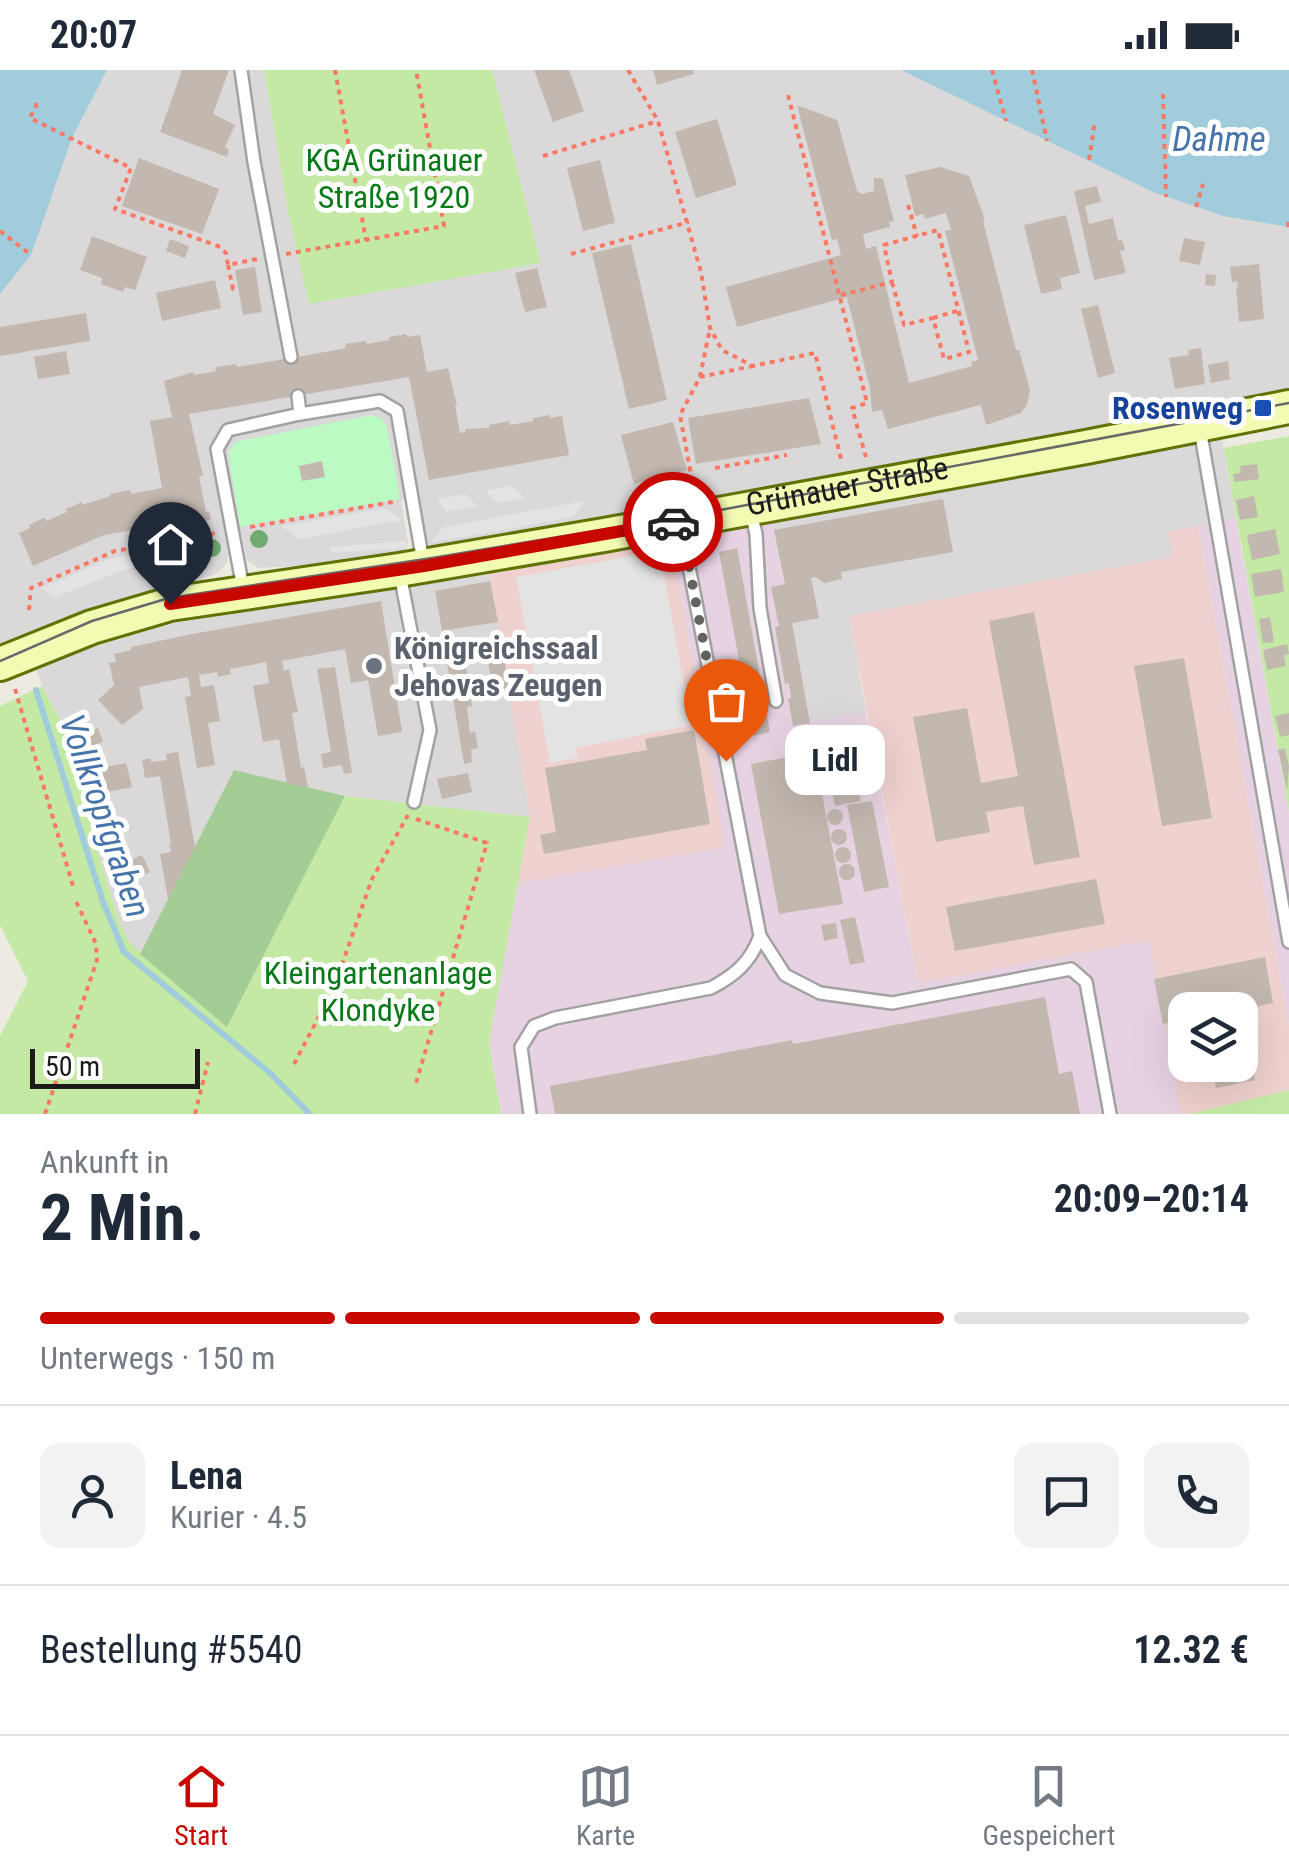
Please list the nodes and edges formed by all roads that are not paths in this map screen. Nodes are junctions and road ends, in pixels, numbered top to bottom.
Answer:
1 (241, 70) edge
2 (292, 357) dead end
3 (298, 396) dead end
4 (1289, 407) edge
5 (300, 414) junction
6 (1199, 424) junction
7 (750, 508) junction
8 (680, 521) junction
9 (412, 568) junction
10 (244, 592) junction
11 (7, 677) edge
12 (776, 701) dead end
13 (414, 802) road end
14 (1284, 888) edge
15 (760, 936) junction
16 (1289, 942) edge
17 (530, 1114) edge
18 (1110, 1114) edge

1 - 2 lane
3 - 5 lane
4 - 6 main road, Grünauer Straße
5 - 9 lane
5 - 10 lane
6 - 7 main road, Grünauer Straße
6 - 14 lane
7 - 8 main road, Grünauer Straße
7 - 12 lane
8 - 9 main road, Grünauer Straße
8 - 15 lane
9 - 10 main road, Grünauer Straße
9 - 13 lane
10 - 11 main road, Grünauer Straße
14 - 16 lane
15 - 17 lane
15 - 18 lane

